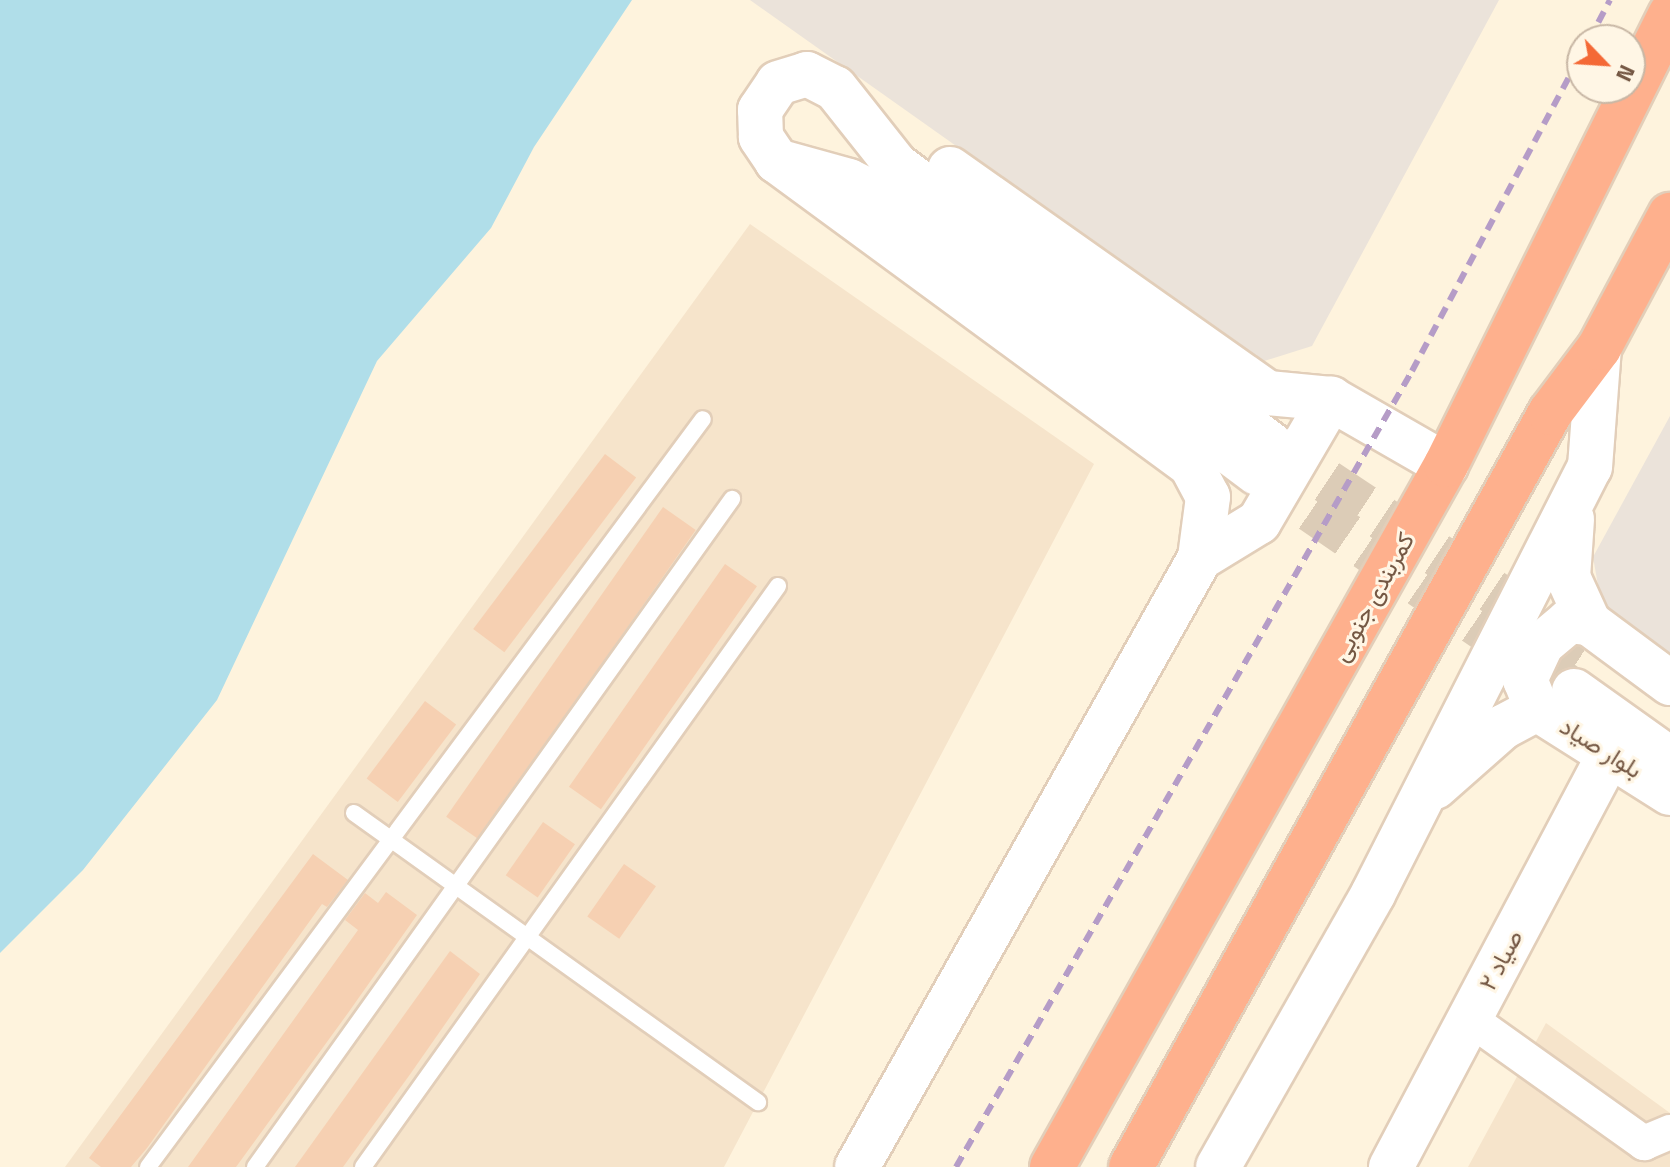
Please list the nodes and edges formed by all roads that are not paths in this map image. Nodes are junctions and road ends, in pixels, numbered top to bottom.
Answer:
1 (1670, 15) edge
2 (835, 88) junction
3 (777, 161) junction
4 (1670, 215) edge
5 (1599, 348) junction
6 (1331, 399) junction
7 (703, 419) dead end
8 (1446, 465) junction
9 (732, 499) dead end
10 (1573, 500) junction
11 (1200, 558) junction
12 (778, 586) dead end
13 (1571, 669) junction
14 (1670, 683) edge
15 (1670, 715) edge
16 (1610, 753) junction
17 (1670, 760) edge
18 (1670, 793) edge
19 (1419, 802) junction
20 (354, 813) dead end
21 (391, 839) junction
22 (456, 886) junction
23 (527, 937) junction
24 (1470, 1019) junction
25 (758, 1102) dead end
26 (1670, 1132) edge
27 (148, 1167) edge
28 (255, 1167) edge
29 (363, 1167) edge
30 (857, 1167) edge
31 (1052, 1167) edge
32 (1131, 1167) edge
33 (1218, 1167) edge
34 (1391, 1167) edge

1 - 8 highway, کمربندی جنوبی
2 - 3 main road
2 - 3 main road
2 - 6 main road
3 - 11 main road
4 - 5 highway
5 - 10 main road
5 - 32 highway
6 - 8 main road
6 - 11 main road
7 - 21 lane
8 - 31 highway, کمربندی جنوبی
9 - 22 lane
10 - 13 main road
10 - 19 main road
11 - 30 main road
12 - 23 lane
13 - 14 main road
13 - 15 main road
13 - 16 main road, بلوار صیاد
13 - 17 main road
13 - 19 main road, بلوار صیاد
16 - 18 main road, بلوار صیاد
16 - 24 main road, صیاد ۲
19 - 33 main road
20 - 21 lane
21 - 22 lane
21 - 27 lane
22 - 23 lane
22 - 28 lane
23 - 25 lane
23 - 29 lane
24 - 26 street
24 - 34 main road, صیاد ۲

